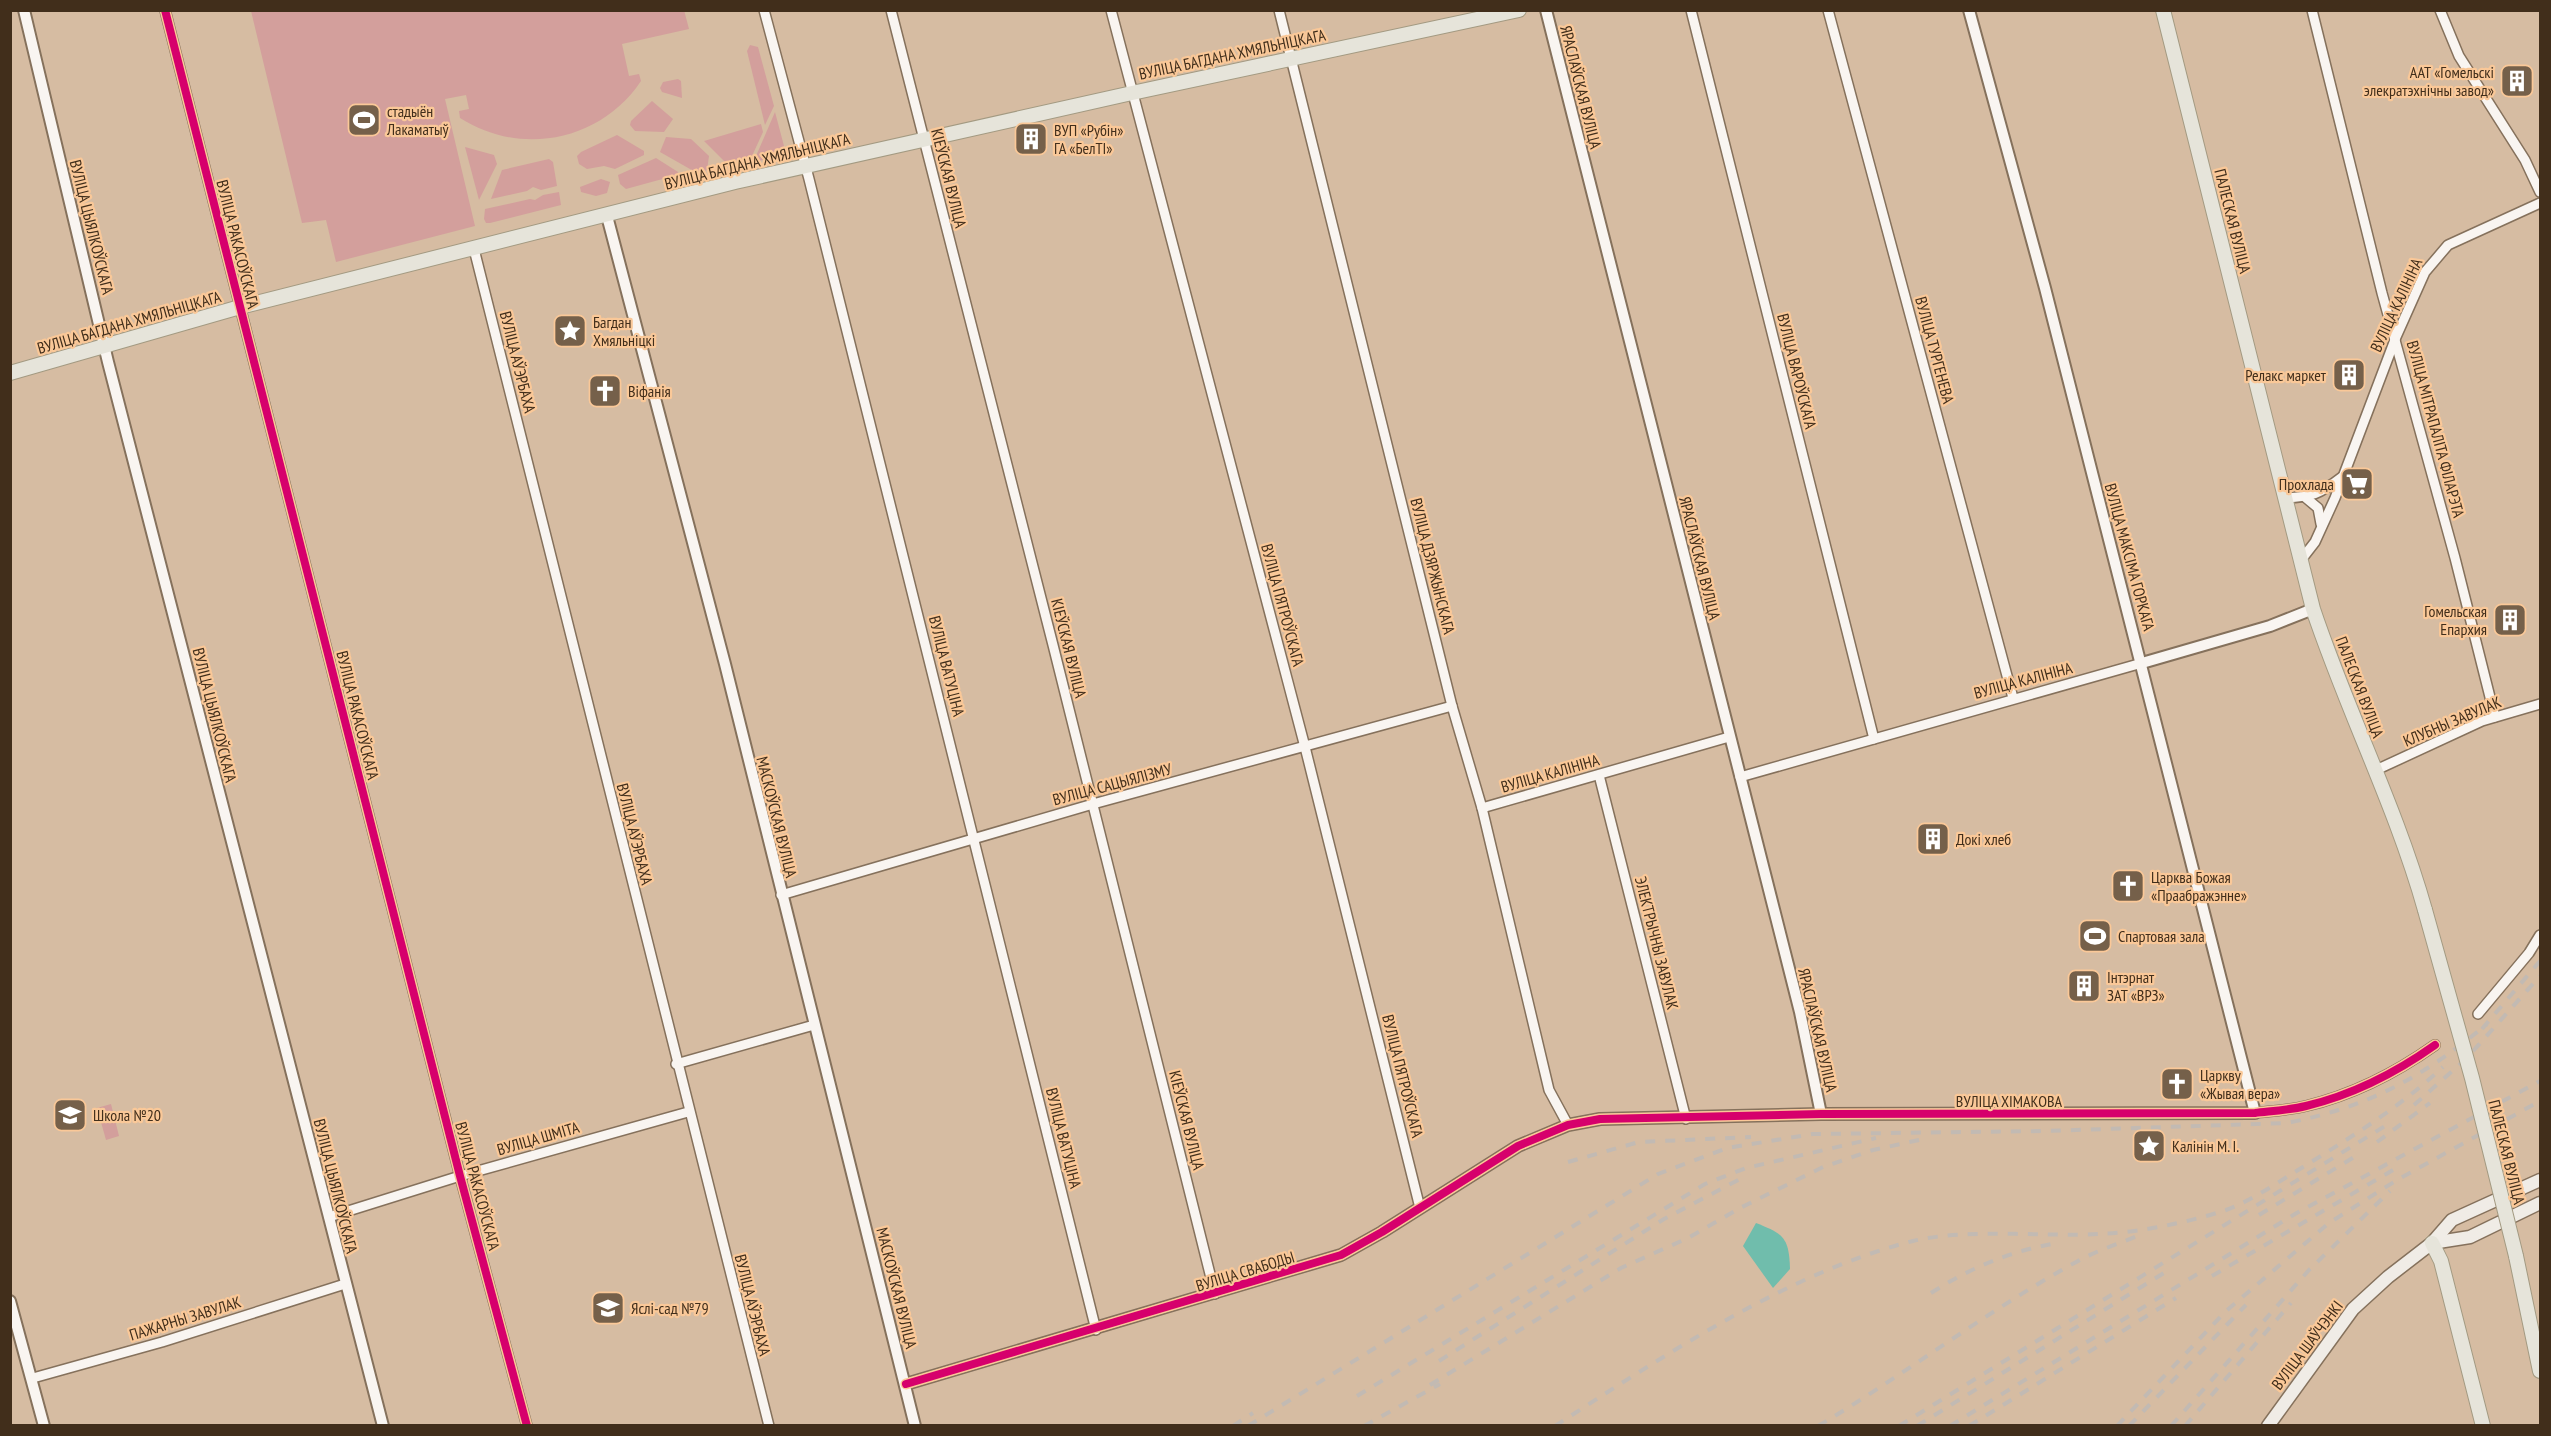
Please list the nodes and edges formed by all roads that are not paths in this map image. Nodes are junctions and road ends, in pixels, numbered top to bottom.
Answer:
1 (24, 10) edge
2 (165, 10) edge
3 (764, 10) edge
4 (891, 10) edge
5 (1111, 10) edge
6 (1279, 10) edge
7 (1519, 10) edge
8 (1546, 10) edge
9 (1691, 10) edge
10 (1828, 10) edge
11 (1969, 10) edge
12 (2163, 10) edge
13 (2312, 10) edge
14 (2440, 10) edge
15 (1292, 58) junction
16 (1132, 93) junction
17 (924, 139) junction
18 (805, 165) junction
19 (2541, 192) edge
20 (2541, 203) edge
21 (607, 216) junction
22 (474, 249) junction
23 (240, 307) junction
24 (2396, 337) junction
25 (105, 346) junction
26 (10, 373) edge
27 (2342, 477) junction
28 (2284, 498) junction
29 (2307, 498) junction
30 (2321, 525) junction
31 (2301, 560) junction
32 (2313, 609) junction
33 (2142, 663) junction
34 (2013, 698) junction
35 (2541, 704) edge
36 (1452, 706) junction
37 (2494, 717) junction
38 (1729, 737) junction
39 (1874, 739) junction
40 (1305, 747) junction
41 (2376, 771) junction
42 (1599, 775) junction
43 (1740, 777) junction
44 (1093, 804) junction
45 (1482, 808) junction
46 (974, 839) junction
47 (781, 895) junction
48 (2541, 935) edge
49 (2478, 1014) dead end
50 (814, 1025) junction
51 (2435, 1045) dead end
52 (676, 1064) junction
53 (688, 1112) junction
54 (2255, 1113) junction
55 (1821, 1114) junction
56 (1686, 1119) junction
57 (1568, 1125) junction
58 (460, 1176) junction
59 (2541, 1180) edge
60 (2541, 1203) edge
61 (1420, 1208) junction
62 (329, 1217) junction
63 (2432, 1243) junction
64 (345, 1284) junction
65 (1215, 1294) junction
66 (11, 1306) edge
67 (1096, 1330) junction
68 (2541, 1371) edge
69 (33, 1378) junction
70 (906, 1384) junction
71 (44, 1425) edge
72 (383, 1425) edge
73 (526, 1425) edge
74 (769, 1425) edge
75 (915, 1425) edge
76 (2268, 1425) edge
77 (2483, 1425) edge

1 - 25 street, ВУЛІЦА ЦЫЯЛКОЎСКАГА
2 - 23 street, ВУЛІЦА РАКАСОЎСКАГА
3 - 18 street, ВУЛІЦА ВАТУЦІНА
4 - 17 street, КІЕЎСКАЯ ВУЛІЦА
5 - 16 street, ВУЛІЦА ПЯТРОЎСКАГА
6 - 15 street, ВУЛІЦА ДЗЯРЖЫНСКАГА
7 - 15 main road, ВУЛІЦА БАГДАНА ХМЯЛЬНІЦКАГА
8 - 38 street, ЯРАСЛАЎСКАЯ ВУЛІЦА
9 - 39 street, ВУЛІЦА ВАРОЎСКАГА
10 - 34 street, ВУЛІЦА ТУРГЕНЕВА
11 - 33 street, ВУЛІЦА МАКСІМА ГОРКАГА
12 - 28 main road, ПАЛЕСКАЯ ВУЛІЦА
13 - 24 street, ВУЛІЦА МІТРАПАЛІТА ФІЛАРЭТА
14 - 19 street
15 - 16 main road, ВУЛІЦА БАГДАНА ХМЯЛЬНІЦКАГА
15 - 36 street, ВУЛІЦА ДЗЯРЖЫНСКАГА
16 - 17 main road, ВУЛІЦА БАГДАНА ХМЯЛЬНІЦКАГА
16 - 40 street, ВУЛІЦА ПЯТРОЎСКАГА
17 - 18 main road, ВУЛІЦА БАГДАНА ХМЯЛЬНІЦКАГА
17 - 44 street, КІЕЎСКАЯ ВУЛІЦА
18 - 21 main road, ВУЛІЦА БАГДАНА ХМЯЛЬНІЦКАГА
18 - 46 street, ВУЛІЦА ВАТУЦІНА
20 - 24 street, ВУЛІЦА КАЛІНІНА
21 - 22 main road, ВУЛІЦА БАГДАНА ХМЯЛЬНІЦКАГА
21 - 47 street, МАСКОЎСКАЯ ВУЛІЦА
22 - 23 main road, ВУЛІЦА БАГДАНА ХМЯЛЬНІЦКАГА
22 - 52 street, ВУЛІЦА АЎЭРБАХА
23 - 25 main road, ВУЛІЦА БАГДАНА ХМЯЛЬНІЦКАГА
23 - 58 street, ВУЛІЦА РАКАСОЎСКАГА
24 - 27 street, ВУЛІЦА КАЛІНІНА
24 - 37 street, ВУЛІЦА МІТРАПАЛІТА ФІЛАРЭТА
25 - 26 main road, ВУЛІЦА БАГДАНА ХМЯЛЬНІЦКАГА
25 - 62 street, ВУЛІЦА ЦЫЯЛКОЎСКАГА
27 - 29 street
27 - 30 street, ВУЛІЦА КАЛІНІНА
28 - 29 street
28 - 31 main road, ПАЛЕСКАЯ ВУЛІЦА
29 - 30 street
30 - 31 street, ВУЛІЦА КАЛІНІНА
31 - 32 main road, ПАЛЕСКАЯ ВУЛІЦА
32 - 33 street, ВУЛІЦА КАЛІНІНА
32 - 41 main road, ПАЛЕСКАЯ ВУЛІЦА
33 - 34 street, ВУЛІЦА КАЛІНІНА
33 - 54 street, ВУЛІЦА МАКСІМА ГОРКАГА
34 - 39 street, ВУЛІЦА КАЛІНІНА
35 - 37 street, КЛУБНЫ ЗАВУЛАК
36 - 40 street, ВУЛІЦА САЦЫЯЛІЗМУ
36 - 45 street, ВУЛІЦА ДЗЯРЖЫНСКАГА
37 - 41 street, КЛУБНЫ ЗАВУЛАК
38 - 42 street, ВУЛІЦА КАЛІНІНА
38 - 43 street, ЯРАСЛАЎСКАЯ ВУЛІЦА
39 - 43 street, ВУЛІЦА КАЛІНІНА
40 - 44 street, ВУЛІЦА САЦЫЯЛІЗМУ
40 - 61 street, ВУЛІЦА ПЯТРОЎСКАГА
41 - 68 main road, ПАЛЕСКАЯ ВУЛІЦА, bridge
42 - 45 street, ВУЛІЦА КАЛІНІНА
42 - 56 street, ЭЛЕКТРЫЧНЫ ЗАВУЛАК
43 - 55 street, ЯРАСЛАЎСКАЯ ВУЛІЦА
44 - 46 street, ВУЛІЦА САЦЫЯЛІЗМУ
44 - 65 street, КІЕЎСКАЯ ВУЛІЦА
45 - 57 street, ВУЛІЦА ДЗЯРЖЫНСКАГА
46 - 47 street, ВУЛІЦА САЦЫЯЛІЗМУ
46 - 67 street, ВУЛІЦА ВАТУЦІНА
47 - 50 street, МАСКОЎСКАЯ ВУЛІЦА
48 - 49 street
50 - 52 street
50 - 70 street, МАСКОЎСКАЯ ВУЛІЦА
51 - 54 street, ВУЛІЦА ХІМАКОВА
52 - 53 street, ВУЛІЦА АЎЭРБАХА
53 - 58 street, ВУЛІЦА ШМІТА
53 - 74 street, ВУЛІЦА АЎЭРБАХА
54 - 55 street, ВУЛІЦА ХІМАКОВА
55 - 56 street, ВУЛІЦА ХІМАКОВА
56 - 57 street, ВУЛІЦА ХІМАКОВА
57 - 61 street, ВУЛІЦА СВАБОДЫ
58 - 62 street, ВУЛІЦА ШМІТА
58 - 73 street, ВУЛІЦА РАКАСОЎСКАГА
59 - 63 main road, ВУЛІЦА ШАЎЧЭНКІ
60 - 63 main road, ВУЛІЦА ШАЎЧЭНКІ
61 - 65 street, ВУЛІЦА СВАБОДЫ
62 - 64 street, ВУЛІЦА ЦЫЯЛКОЎСКАГА
63 - 76 main road, ВУЛІЦА ШАЎЧЭНКІ
63 - 77 main road
64 - 69 street, ПАЖАРНЫ ЗАВУЛАК
64 - 72 street, ВУЛІЦА ЦЫЯЛКОЎСКАГА
65 - 67 street, ВУЛІЦА СВАБОДЫ
66 - 69 street
67 - 70 street, ВУЛІЦА СВАБОДЫ
69 - 71 street
70 - 75 street, МАСКОЎСКАЯ ВУЛІЦА

